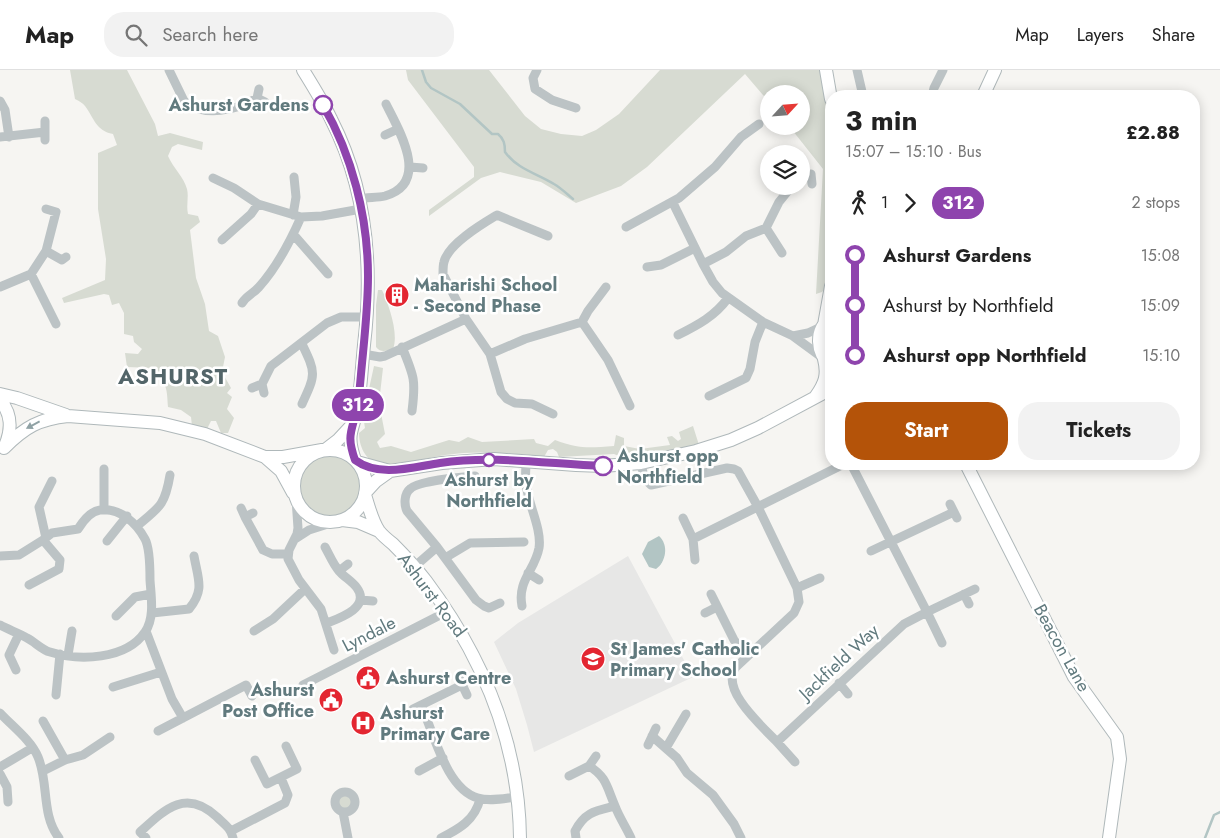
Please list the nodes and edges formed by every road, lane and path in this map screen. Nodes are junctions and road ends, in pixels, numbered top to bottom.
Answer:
1 (303, 70) edge
2 (537, 70) edge
3 (826, 70) edge
4 (856, 70) edge
5 (943, 70) edge
6 (996, 70) edge
7 (173, 72) edge
8 (829, 90) edge
9 (862, 90) edge
10 (934, 90) edge
11 (986, 90) edge
12 (260, 97) dead end
13 (0, 101) edge
14 (386, 104) dead end
15 (576, 108) dead end
16 (45, 121) dead end
17 (759, 123) dead end
18 (398, 129) junction
19 (385, 135) dead end
20 (4, 137) edge
21 (410, 167) junction
22 (423, 168) dead end
23 (294, 177) dead end
24 (213, 178) dead end
25 (785, 195) edge
26 (673, 203) junction
27 (258, 204) junction
28 (360, 204) junction
29 (46, 209) dead end
30 (297, 216) junction
31 (625, 227) dead end
32 (766, 228) junction
33 (293, 234) junction
34 (548, 236) dead end
35 (222, 240) dead end
36 (696, 248) junction
37 (46, 251) junction
38 (782, 253) dead end
39 (66, 257) dead end
40 (703, 264) junction
41 (646, 267) dead end
42 (31, 274) junction
43 (328, 274) dead end
44 (0, 287) edge
45 (606, 287) dead end
46 (728, 298) junction
47 (242, 303) dead end
48 (367, 317) junction
49 (466, 319) junction
50 (582, 322) junction
51 (764, 322) junction
52 (56, 324) dead end
53 (825, 324) edge
54 (825, 325) edge
55 (678, 335) dead end
56 (793, 336) junction
57 (302, 344) junction
58 (402, 347) junction
59 (363, 354) junction
60 (490, 354) junction
61 (825, 359) edge
62 (825, 360) edge
63 (825, 381) edge
64 (252, 388) dead end
65 (825, 392) edge
66 (0, 394) edge
67 (708, 396) dead end
68 (815, 398) junction
69 (0, 400) edge
70 (302, 404) dead end
71 (630, 406) dead end
72 (412, 411) dead end
73 (553, 414) dead end
74 (68, 416) junction
75 (351, 426) junction
76 (2, 450) edge
77 (324, 450) junction
78 (265, 457) junction
79 (356, 461) junction
80 (526, 461) junction
81 (641, 463) junction
82 (104, 469) dead end
83 (832, 470) edge
84 (854, 470) edge
85 (969, 470) edge
86 (390, 471) junction
87 (170, 475) dead end
88 (475, 476) dead end
89 (52, 481) dead end
90 (365, 494) junction
91 (295, 497) junction
92 (758, 507) junction
93 (241, 508) dead end
94 (104, 510) junction
95 (954, 511) dead end
96 (127, 516) junction
97 (683, 518) dead end
98 (337, 522) junction
99 (137, 526) junction
100 (379, 530) junction
101 (45, 539) junction
102 (693, 539) junction
103 (294, 540) junction
104 (107, 542) dead end
105 (524, 542) dead end
106 (891, 543) junction
107 (437, 547) junction
108 (325, 548) dead end
109 (871, 552) dead end
110 (288, 554) junction
111 (0, 556) edge
112 (194, 556) dead end
113 (445, 558) junction
114 (695, 560) dead end
115 (348, 564) dead end
116 (414, 567) junction
117 (339, 571) junction
118 (528, 574) junction
119 (820, 578) dead end
120 (539, 580) dead end
121 (28, 585) dead end
122 (797, 588) junction
123 (305, 589) junction
124 (974, 589) dead end
125 (151, 594) junction
126 (711, 594) dead end
127 (964, 594) junction
128 (360, 600) junction
129 (373, 601) dead end
130 (500, 603) dead end
131 (969, 604) dead end
132 (522, 606) dead end
133 (717, 607) junction
134 (448, 611) junction
135 (927, 612) junction
136 (152, 613) junction
137 (705, 613) dead end
138 (116, 616) dead end
139 (326, 623) junction
140 (0, 625) edge
141 (72, 631) dead end
142 (146, 631) junction
143 (254, 631) dead end
144 (19, 634) junction
145 (942, 643) dead end
146 (334, 650) dead end
147 (64, 655) junction
148 (747, 656) junction
149 (16, 670) dead end
150 (161, 672) junction
151 (839, 683) junction
152 (303, 685) dead end
153 (113, 687) dead end
154 (56, 694) dead end
155 (848, 694) dead end
156 (467, 695) dead end
157 (252, 696) dead end
158 (0, 714) edge
159 (686, 714) dead end
160 (183, 718) junction
161 (43, 721) dead end
162 (158, 731) dead end
163 (110, 737) dead end
164 (652, 737) dead end
165 (776, 742) junction
166 (286, 746) dead end
167 (32, 748) junction
168 (666, 748) junction
169 (596, 756) dead end
170 (443, 758) junction
171 (65, 760) junction
172 (255, 760) dead end
173 (795, 762) dead end
174 (589, 766) junction
175 (0, 767) edge
176 (43, 771) junction
177 (419, 772) dead end
178 (0, 774) edge
179 (569, 776) dead end
180 (280, 778) junction
181 (517, 798) junction
182 (480, 799) junction
183 (8, 802) dead end
184 (615, 806) junction
185 (343, 812) dead end
186 (232, 834) edge
187 (56, 835) edge
188 (143, 835) edge
189 (133, 838) edge
190 (348, 838) edge
191 (441, 838) edge
192 (520, 838) edge
193 (576, 838) edge
194 (631, 838) edge
195 (741, 838) edge
196 (1109, 838) edge

1 - 28 street
2 - 15 street
3 - 8 street
4 - 9 street
5 - 10 street
6 - 11 street
7 - 12 street
13 - 20 street
14 - 18 street
16 - 20 street
17 - 26 street
18 - 19 street
18 - 21 street
21 - 22 street
21 - 28 street
23 - 30 street
24 - 27 street
25 - 32 street
26 - 31 street
26 - 36 street
27 - 30 street
27 - 35 street
28 - 30 street
28 - 48 street
29 - 37 street
30 - 33 street
32 - 38 street
32 - 40 street
33 - 43 street
33 - 47 street
34 - 49 street
36 - 40 street
36 - 41 street
37 - 39 street
37 - 42 street
40 - 46 street
42 - 44 street
42 - 52 street
45 - 50 street
46 - 51 street
46 - 55 street
48 - 57 street
48 - 59 street
49 - 58 street
49 - 60 street
50 - 60 street
50 - 71 street
51 - 56 street
51 - 67 street
53 - 56 street
54 - 61 street
56 - 62 street
57 - 64 street
57 - 70 street
58 - 59 street
58 - 72 street
59 - 75 street
60 - 73 street
63 - 68 street
65 - 68 street
66 - 74 street
68 - 81 street
69 - 76 street
74 -> 76 street
74 - 78 street
75 - 77 street
75 - 79 street
77 - 78 street
77 - 79 street
77 - 91 street
78 - 91 street
79 - 86 street
79 - 90 street
80 - 81 street
80 - 86 street
80 - 118 street
81 - 92 street
82 - 94 street
83 - 92 street
84 - 106 street
85 - 196 street, Beacon Lane
86 - 90 street
87 - 99 street
88 - 107 street
89 - 101 street
90 - 98 street
90 - 100 street, Ashurst Road
91 - 98 street
91 - 103 street
92 - 102 street
92 - 122 street
93 - 110 street
94 - 96 street
94 - 101 street
95 - 106 street
96 - 99 street
96 - 104 street
97 - 102 street
98 - 100 street, Ashurst Road
98 - 103 street
99 - 125 street
100 - 116 street, Ashurst Road
101 - 111 street
101 - 121 street
102 - 114 street
103 - 110 street
105 - 113 street
106 - 109 street
106 - 135 street
107 - 113 street
107 - 116 street
108 - 117 street
110 - 123 street
112 - 136 street
113 - 130 street
115 - 117 street
116 - 134 street, Ashurst Road
117 - 128 street
118 - 120 street
118 - 132 street
119 - 122 street
122 - 148 street
123 - 139 street
123 - 143 street
124 - 127 street, Jackfield Way
125 - 136 street
125 - 138 street
126 - 133 street
127 - 131 street
127 - 135 street, Jackfield Way
128 - 129 street
128 - 139 street
133 - 137 street
133 - 148 street
134 - 152 street, Lyndale
134 - 181 street, Ashurst Road
135 - 145 street
135 - 151 street, Jackfield Way
136 - 142 street
139 - 146 street
140 - 144 street
141 - 147 street
142 - 147 street
142 - 150 street
144 - 147 street
144 - 149 street
147 - 154 street
148 - 165 street
150 - 153 street
150 - 160 street
151 - 155 street
151 - 165 street, Jackfield Way
156 - 170 street
157 - 160 street
158 - 167 street
159 - 168 street
160 - 162 street
161 - 171 street
163 - 171 street
164 - 168 street
165 - 173 street
166 - 180 street
167 - 175 street
167 - 176 street
168 - 195 street
169 - 174 street
170 - 177 street
170 - 182 street
171 - 176 street
172 - 180 street
174 - 179 street
174 - 184 street
176 - 187 street
178 - 183 street
180 - 186 street
181 - 182 street
181 - 192 street, Ashurst Road
182 - 191 street
184 - 193 street
184 - 194 street
185 - 190 street
186 - 188 street
188 - 189 street

